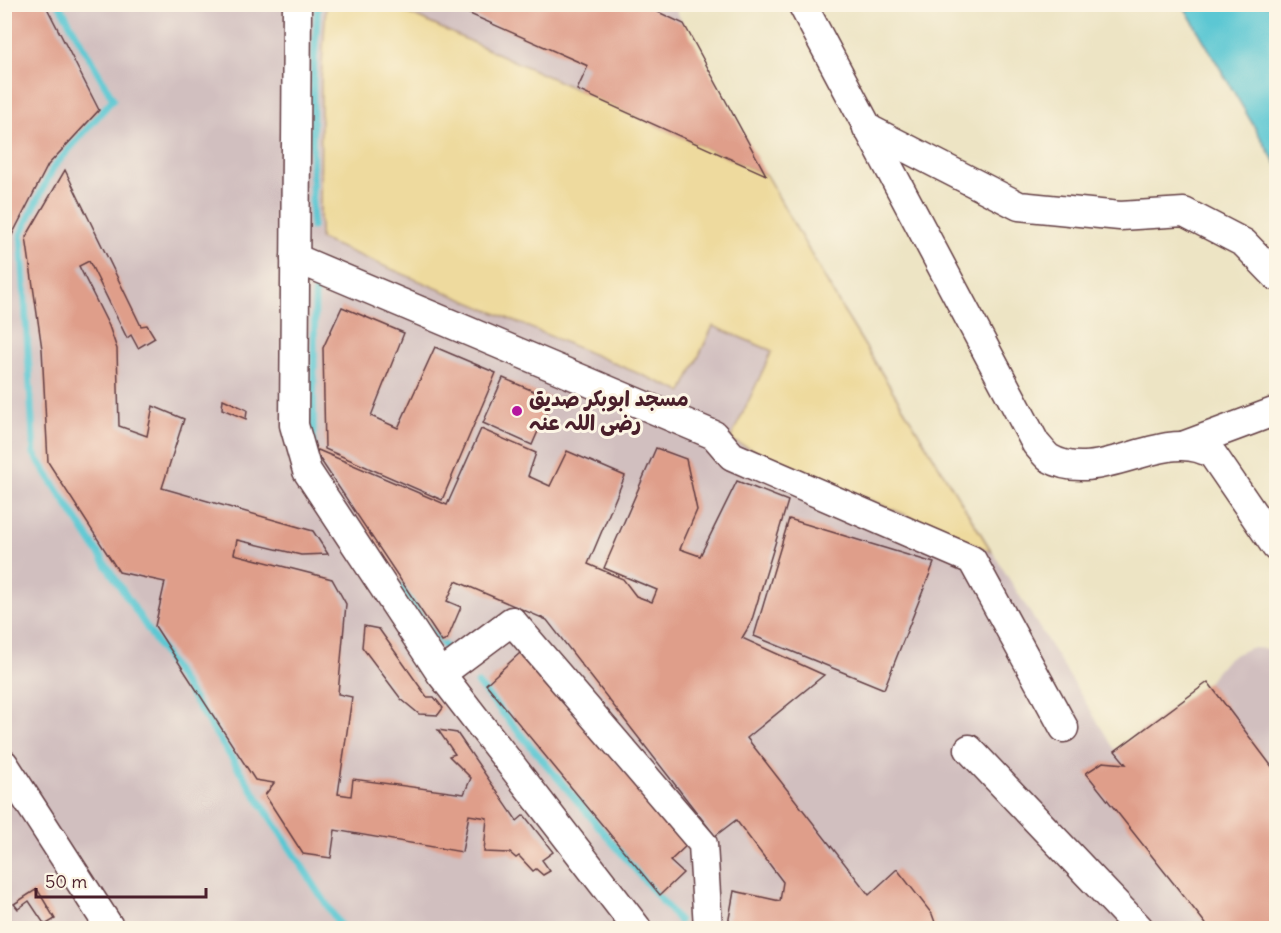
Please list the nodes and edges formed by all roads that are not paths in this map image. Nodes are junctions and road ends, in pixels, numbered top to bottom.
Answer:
1 (297, 4) edge
2 (802, 4) edge
3 (867, 128) junction
4 (295, 258) junction
5 (1276, 276) edge
6 (1276, 411) edge
7 (1185, 445) junction
8 (1276, 547) edge
9 (441, 674) junction
10 (1064, 728) dead end
11 (969, 749) dead end
12 (4, 764) edge
13 (110, 928) edge
14 (637, 928) edge
15 (708, 928) edge
16 (1139, 928) edge

1 - 4 lane
2 - 3 lane
3 - 5 lane
3 - 7 lane
4 - 9 lane
4 - 10 lane
6 - 7 lane
7 - 8 lane
9 - 14 lane
9 - 15 lane
11 - 16 lane
12 - 13 lane

